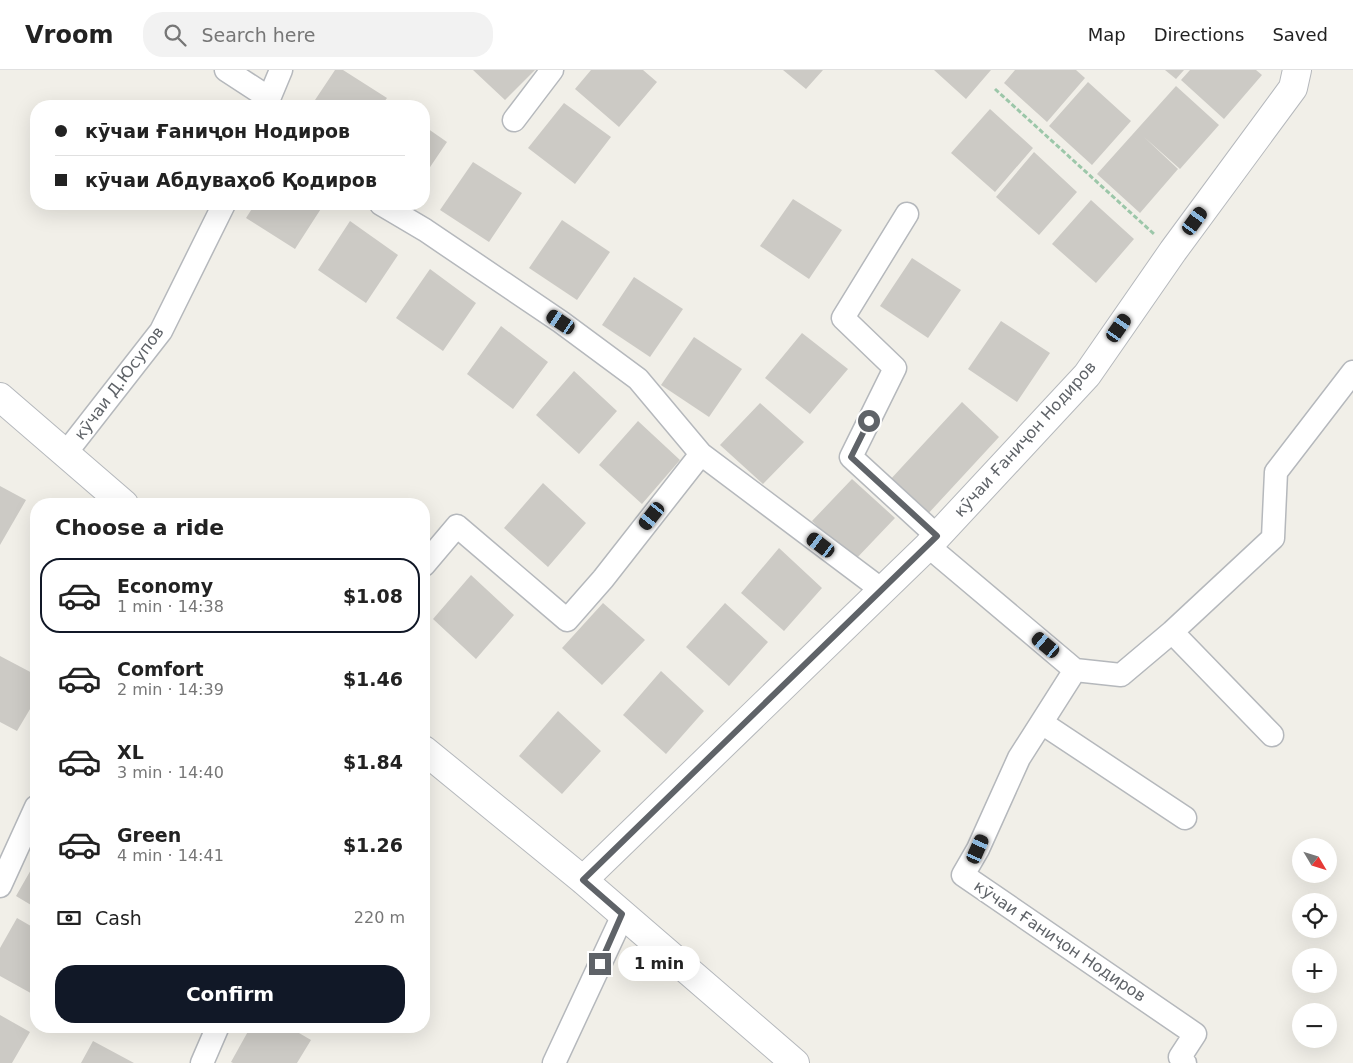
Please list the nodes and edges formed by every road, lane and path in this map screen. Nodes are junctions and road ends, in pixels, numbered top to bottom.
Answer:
1 (226, 70) edge
2 (280, 70) edge
3 (552, 70) edge
4 (1297, 70) edge
5 (995, 89) dead end
6 (265, 100) edge
7 (269, 100) edge
8 (514, 120) dead end
9 (221, 210) edge
10 (391, 210) edge
11 (907, 214) dead end
12 (1173, 251) junction
13 (1353, 372) edge
14 (0, 397) edge
15 (65, 454) junction
16 (700, 454) junction
17 (117, 498) edge
18 (933, 541) junction
19 (430, 558) edge
20 (882, 590) junction
21 (1172, 632) junction
22 (1075, 670) junction
23 (1042, 723) junction
24 (1272, 735) dead end
25 (430, 755) edge
26 (1185, 818) dead end
27 (30, 820) edge
28 (583, 880) junction
29 (0, 886) edge
30 (622, 914) junction
31 (215, 1033) edge
32 (202, 1063) edge
33 (554, 1063) edge
34 (795, 1063) edge
35 (1185, 1063) edge

1 - 6 street
2 - 7 street
3 - 8 street
4 - 12 street, кӯчаи Ғаниҷон Нодиров
5 - 12 path
9 - 15 street, кӯчаи Д.Юсупов
10 - 16 street
11 - 18 street
12 - 18 street, кӯчаи Ғаниҷон Нодиров
13 - 21 street
14 - 15 street
15 - 17 street
16 - 19 street
16 - 20 street
18 - 20 street, кӯчаи Ғаниҷон Нодиров
18 - 22 street
20 - 28 street, кӯчаи Ғаниҷон Нодиров
21 - 22 street
21 - 24 street
22 - 23 street, кӯчаи Ғаниҷон Нодиров
23 - 26 street
23 - 35 street, кӯчаи Ғаниҷон Нодиров
25 - 28 street
27 - 29 street
28 - 30 street
30 - 33 street
30 - 34 street
31 - 32 street

